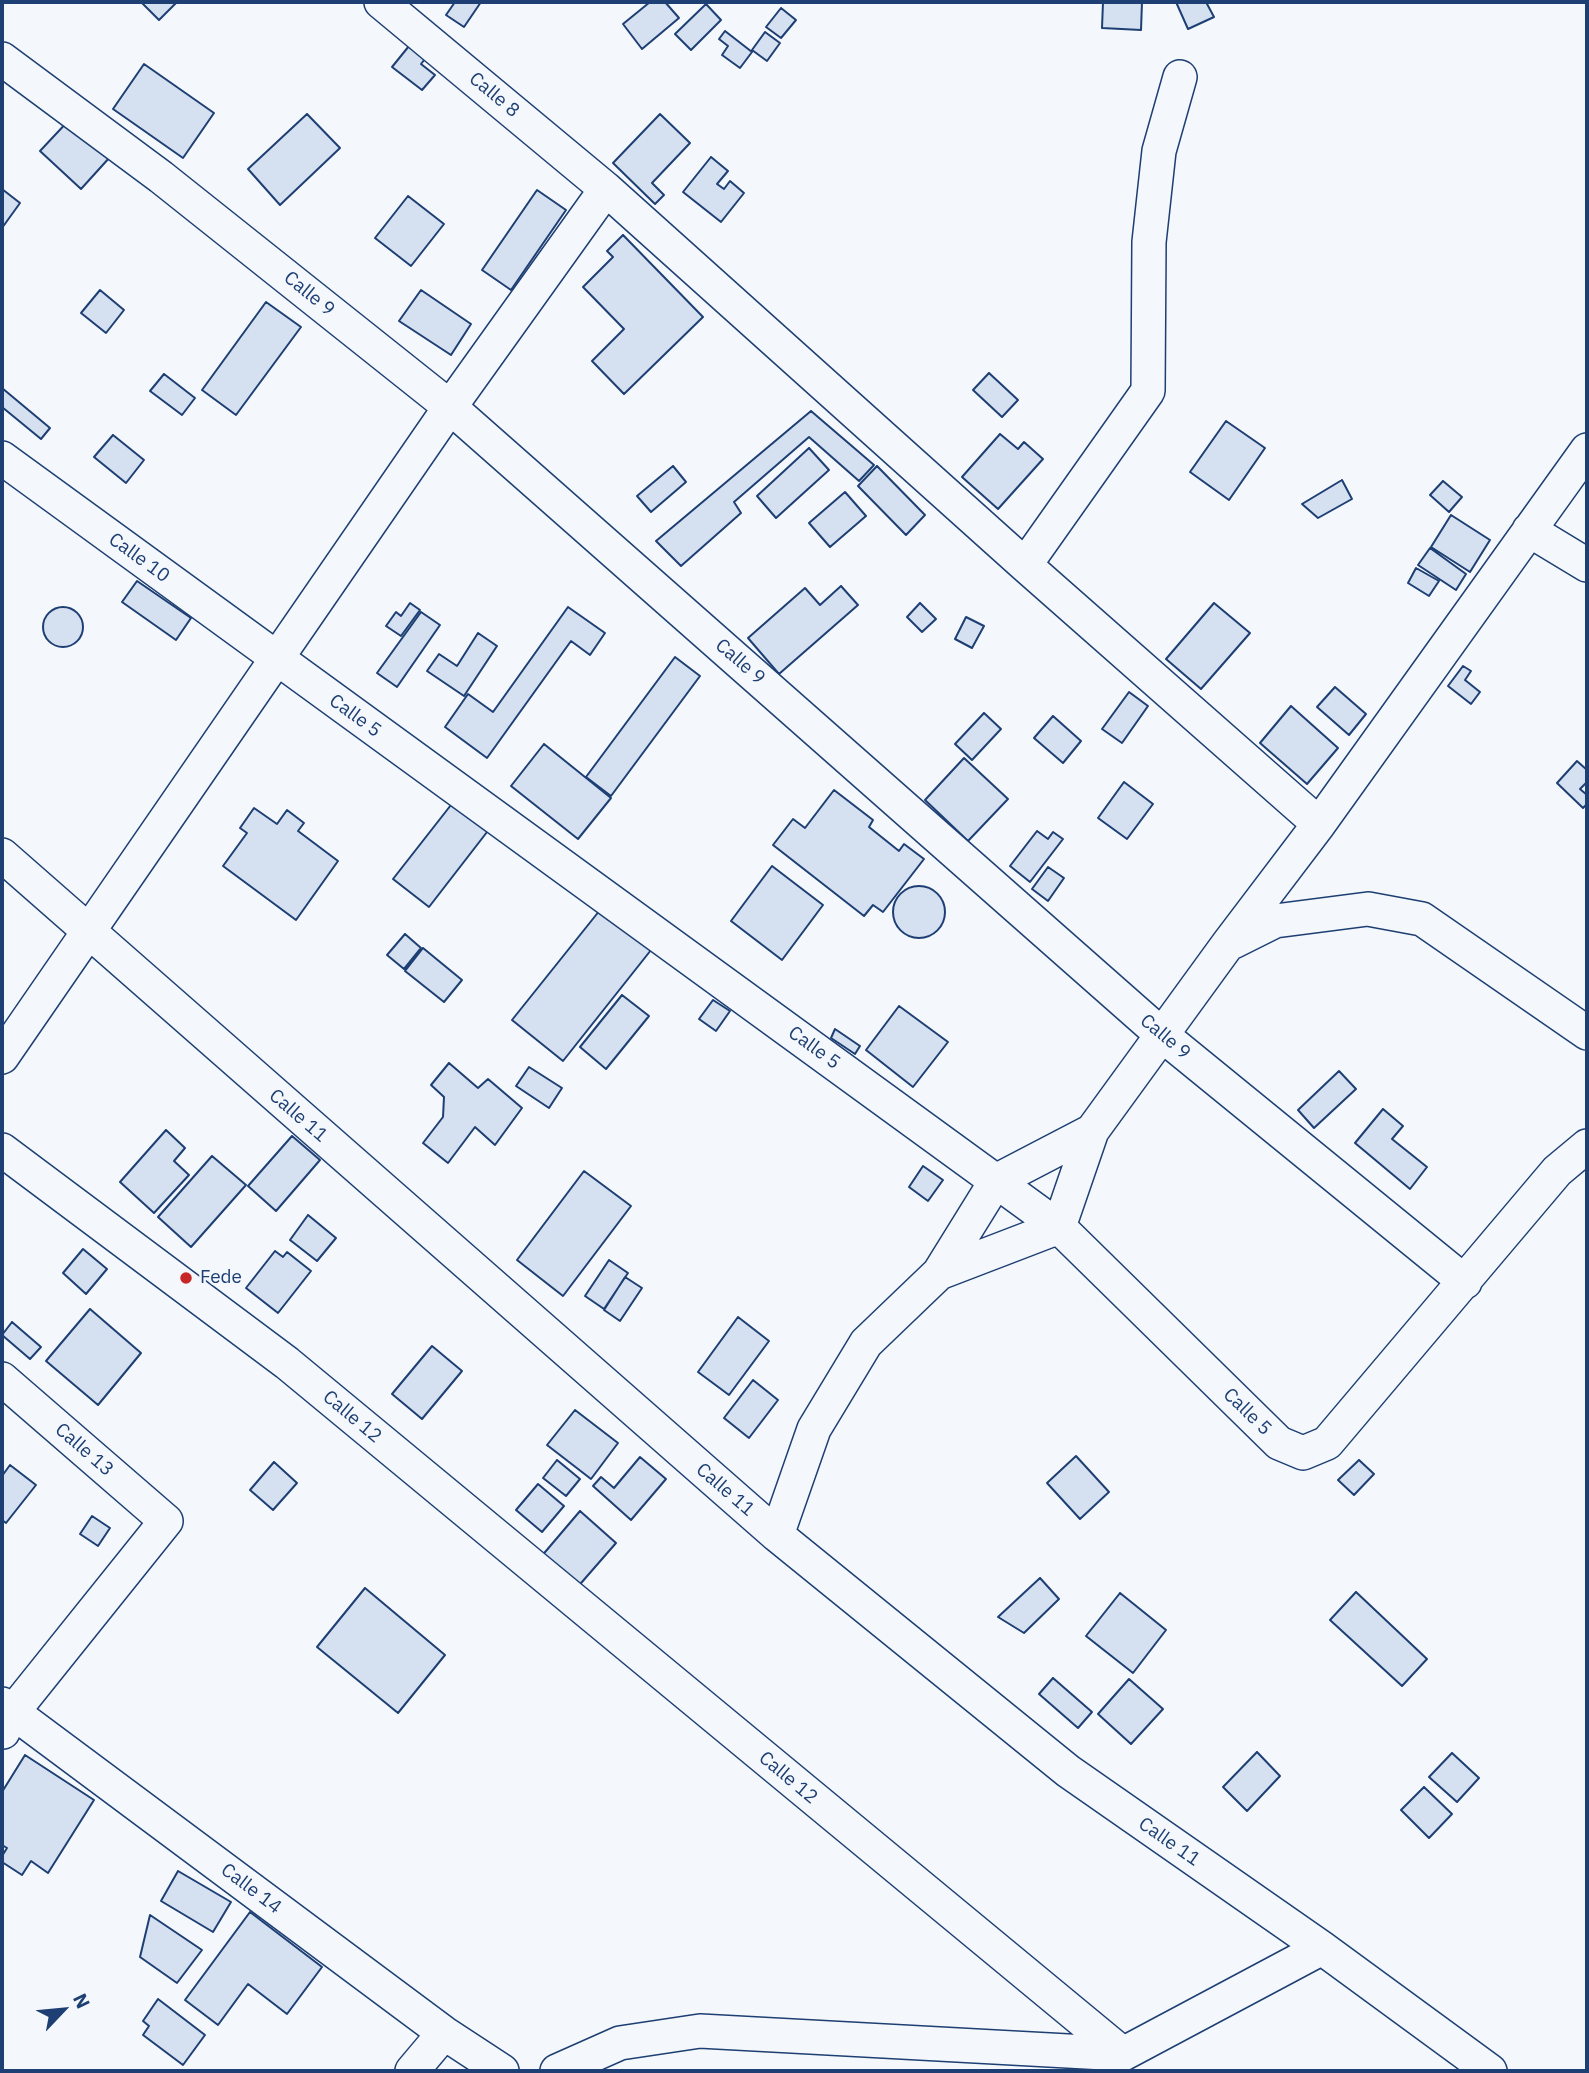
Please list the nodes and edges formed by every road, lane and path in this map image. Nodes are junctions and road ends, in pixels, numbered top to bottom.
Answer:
1 (381, 2) edge
2 (2, 59) edge
3 (1180, 78) dead end
4 (606, 189) junction
5 (450, 407) junction
6 (1587, 450) edge
7 (2, 458) edge
8 (1529, 530) junction
9 (1025, 565) junction
10 (1587, 565) edge
11 (277, 659) junction
12 (1319, 824) junction
13 (2, 855) edge
14 (89, 932) junction
15 (1228, 944) junction
16 (1587, 1033) edge
17 (1161, 1035) junction
18 (2, 1056) edge
19 (1092, 1131) junction
20 (1587, 1146) edge
21 (2, 1150) edge
22 (996, 1181) junction
23 (1059, 1227) junction
24 (939, 1273) junction
25 (1465, 1282) junction
26 (2, 1379) edge
27 (777, 1535) junction
28 (5, 1717) edge
29 (1322, 1948) junction
30 (444, 2033) junction
31 (1123, 2054) junction
32 (412, 2071) edge
33 (502, 2071) edge
34 (557, 2071) edge
35 (1490, 2071) edge

1 - 4 street, Calle 8
2 - 5 street, Calle 9
3 - 9 street
4 - 5 street
4 - 9 street, Calle 8
5 - 11 street
5 - 17 street, Calle 9
6 - 8 street
7 - 11 street, Calle 10
8 - 10 street
8 - 12 street
9 - 12 street, Calle 8
11 - 14 street
11 - 22 street, Calle 5
12 - 15 street
13 - 14 street, Calle 11
14 - 18 street
14 - 27 street, Calle 11
15 - 16 street
15 - 17 street
17 - 19 street
17 - 25 street, Calle 9
19 - 22 street
19 - 23 street
20 - 25 street
21 - 31 street, Calle 12
22 - 23 street, Calle 5
22 - 24 street
23 - 24 street
23 - 25 street, Calle 5
24 - 27 street
26 - 28 street, Calle 13
27 - 29 street, Calle 11
28 - 30 street, Calle 14
29 - 31 street
29 - 35 street, Calle 11
30 - 32 street
30 - 33 street, Calle 14
31 - 34 street

